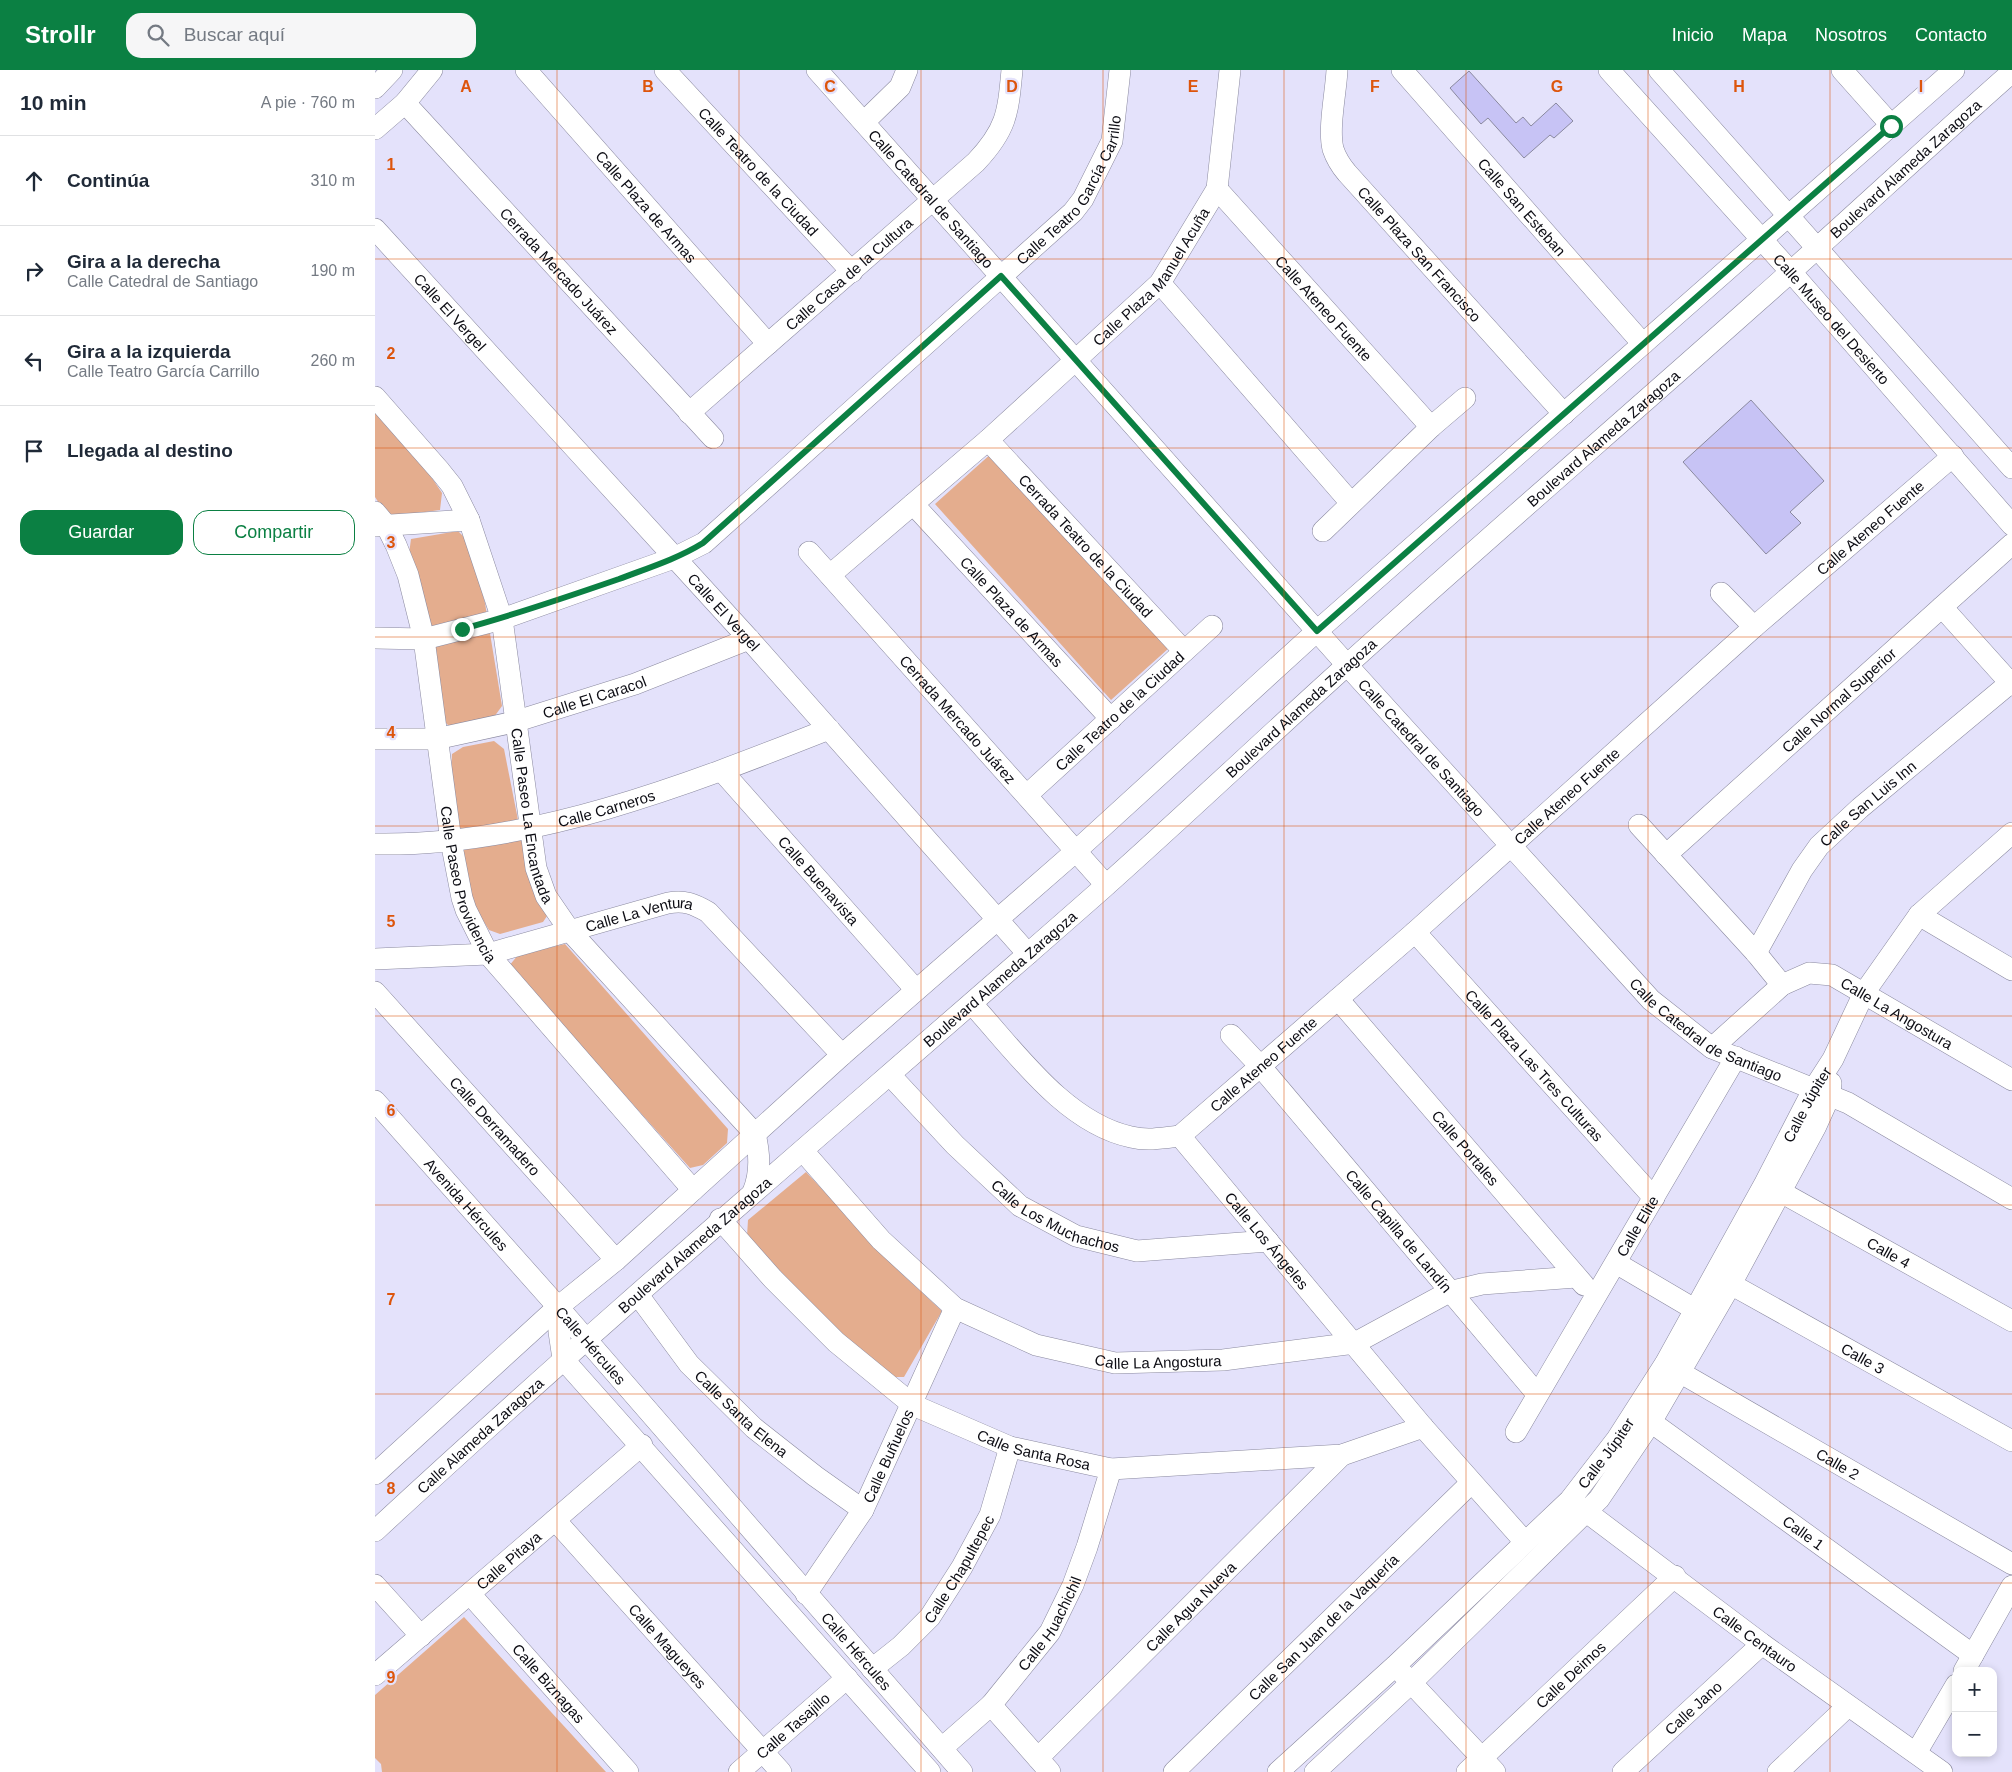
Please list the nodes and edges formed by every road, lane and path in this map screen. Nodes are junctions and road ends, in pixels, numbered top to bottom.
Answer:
1 (432, 70) edge
2 (526, 70) edge
3 (665, 70) edge
4 (817, 70) edge
5 (907, 70) edge
6 (1012, 70) edge
7 (1120, 70) edge
8 (1230, 70) edge
9 (1337, 70) edge
10 (1403, 70) edge
11 (1609, 70) edge
12 (1659, 70) edge
13 (1842, 70) edge
14 (1954, 70) edge
15 (2012, 72) edge
16 (405, 103) junction
17 (864, 122) junction
18 (1891, 126) junction
19 (375, 130) edge
20 (1217, 189) junction
21 (933, 200) junction
22 (1790, 216) junction
23 (375, 230) edge
24 (1762, 241) junction
25 (1817, 248) junction
26 (852, 272) junction
27 (1791, 272) junction
28 (1001, 276) junction
29 (1160, 283) junction
30 (768, 344) junction
31 (1643, 344) junction
32 (1075, 358) junction
33 (375, 397) edge
34 (1465, 398) dead end
35 (689, 413) junction
36 (1564, 414) junction
37 (1431, 427) junction
38 (713, 438) dead end
39 (988, 440) junction
40 (1953, 456) junction
41 (2012, 468) edge
42 (1351, 503) junction
43 (913, 504) junction
44 (469, 520) junction
45 (379, 521) edge
46 (2012, 526) edge
47 (1323, 531) dead end
48 (2012, 544) edge
49 (809, 552) dead end
50 (674, 558) junction
51 (830, 575) junction
52 (1721, 593) dead end
53 (1942, 607) junction
54 (502, 619) junction
55 (1212, 626) dead end
56 (1754, 626) junction
57 (1317, 631) junction
58 (375, 638) edge
59 (424, 639) junction
60 (749, 639) junction
61 (1184, 651) junction
62 (1347, 665) junction
63 (2011, 684) edge
64 (1111, 719) junction
65 (515, 722) junction
66 (829, 729) junction
67 (436, 738) junction
68 (375, 739) edge
69 (722, 771) junction
70 (1027, 795) junction
71 (1639, 825) dead end
72 (530, 829) junction
73 (2012, 833) edge
74 (451, 841) junction
75 (375, 844) edge
76 (1511, 846) junction
77 (1076, 851) junction
78 (1666, 855) junction
79 (1106, 885) junction
80 (1919, 915) junction
81 (998, 920) junction
82 (570, 931) junction
83 (1415, 932) junction
84 (1756, 952) junction
85 (488, 954) junction
86 (1027, 954) junction
87 (375, 959) edge
88 (2012, 970) edge
89 (1782, 984) junction
90 (916, 990) junction
91 (375, 992) edge
92 (1864, 993) junction
93 (1338, 999) junction
94 (972, 1004) junction
95 (1231, 1035) dead end
96 (1712, 1048) junction
97 (842, 1055) junction
98 (1736, 1058) junction
99 (1261, 1067) junction
100 (891, 1075) junction
101 (2012, 1080) edge
102 (1821, 1092) junction
103 (375, 1101) edge
104 (755, 1134) junction
105 (1180, 1136) junction
106 (803, 1152) junction
107 (1773, 1188) junction
108 (693, 1190) junction
109 (753, 1192) junction
110 (1654, 1198) junction
111 (2012, 1199) edge
112 (721, 1219) junction
113 (1268, 1241) junction
114 (616, 1260) junction
115 (1616, 1263) junction
116 (1576, 1277) junction
117 (1722, 1280) junction
118 (1449, 1292) junction
119 (639, 1296) junction
120 (1595, 1296) junction
121 (558, 1307) junction
122 (955, 1308) junction
123 (1703, 1315) junction
124 (2012, 1321) edge
125 (586, 1340) junction
126 (1355, 1343) junction
127 (563, 1359) junction
128 (1673, 1368) junction
129 (1537, 1394) junction
130 (913, 1405) junction
131 (1643, 1417) junction
132 (1423, 1427) junction
133 (1516, 1432) dead end
134 (2012, 1441) edge
135 (642, 1445) junction
136 (1010, 1447) junction
137 (1342, 1455) junction
138 (1111, 1469) junction
139 (375, 1474) edge
140 (1471, 1483) junction
141 (1570, 1500) junction
142 (863, 1510) junction
143 (1588, 1512) junction
144 (555, 1520) junction
145 (375, 1531) edge
146 (1525, 1542) junction
147 (2012, 1564) edge
148 (1675, 1576) junction
149 (375, 1585) edge
150 (2012, 1586) edge
151 (470, 1594) junction
152 (806, 1594) junction
153 (375, 1605) edge
154 (416, 1640) junction
155 (1762, 1644) junction
156 (1969, 1663) edge
157 (1395, 1666) junction
158 (872, 1669) junction
159 (375, 1675) edge
160 (847, 1678) junction
161 (1411, 1683) junction
162 (1952, 1692) edge
163 (991, 1705) junction
164 (1848, 1706) junction
165 (942, 1748) junction
166 (762, 1751) junction
167 (1916, 1753) junction
168 (1044, 1765) edge
169 (1489, 1765) edge
170 (1935, 1770) edge
171 (628, 1772) edge
172 (739, 1772) edge
173 (781, 1772) edge
174 (930, 1772) edge
175 (962, 1772) edge
176 (1174, 1772) edge
177 (1278, 1772) edge
178 (1315, 1772) edge
179 (1467, 1772) edge
180 (1623, 1772) edge
181 (1778, 1772) edge

1 - 16 street
2 - 30 street, Calle Plaza de Armas
3 - 26 street, Calle Teatro de la Ciudad
4 - 17 street, Calle Catedral de Santiago
5 - 17 street
6 - 21 street, Calle Casa de la Cultura
7 - 28 street, Calle Teatro García Carrillo
8 - 20 street, Calle Plaza Manuel Acuña
9 - 36 street, Calle Plaza San Francisco
10 - 31 street, Calle San Esteban
11 - 24 street, Calle Museo del Desierto
12 - 22 street
13 - 18 street
14 - 18 street
15 - 25 street, Boulevard Alameda Zaragoza
16 - 19 street
16 - 35 street, Cerrada Mercado Juárez
17 - 21 street, Calle Catedral de Santiago
18 - 22 street
20 - 29 street, Calle Plaza Manuel Acuña
20 - 37 street, Calle Ateneo Fuente
21 - 26 street, Calle Casa de la Cultura
21 - 28 street, Calle Catedral de Santiago
22 - 24 street
22 - 25 street
23 - 50 street, Calle El Vergel
24 - 27 street, Calle Museo del Desierto
24 - 31 street
25 - 27 street, Boulevard Alameda Zaragoza
25 - 41 street
26 - 30 street, Calle Casa de la Cultura
27 - 40 street, Calle Museo del Desierto
27 - 62 street, Boulevard Alameda Zaragoza
28 - 32 street, Calle Catedral de Santiago
28 - 50 street, Calle Teatro García Carrillo
29 - 32 street, Calle Plaza Manuel Acuña
29 - 42 street
30 - 35 street, Calle Casa de la Cultura
31 - 36 street
32 - 39 street, Calle Plaza Manuel Acuña
32 - 57 street, Calle Catedral de Santiago
33 - 44 street, Calle Paseo La Encantada
34 - 37 street
35 - 38 street, Cerrada Mercado Juárez
36 - 57 street
37 - 42 street
39 - 43 street, Calle Plaza Manuel Acuña
39 - 61 street, Cerrada Teatro de la Ciudad
40 - 46 street, Calle Museo del Desierto
40 - 56 street, Calle Ateneo Fuente
42 - 47 street
43 - 51 street, Calle Plaza Manuel Acuña
43 - 64 street, Calle Plaza de Armas
44 - 45 street
44 - 54 street, Calle Paseo La Encantada
45 - 59 street, Calle Paseo Providencia
48 - 53 street, Calle Normal Superior
49 - 51 street, Cerrada Mercado Juárez
50 - 54 street, Calle Teatro García Carrillo
50 - 60 street, Calle El Vergel
51 - 70 street, Cerrada Mercado Juárez
52 - 56 street
53 - 63 street
53 - 78 street, Calle Normal Superior
54 - 59 street, Calle Teatro García Carrillo
54 - 65 street, Calle Paseo La Encantada
55 - 61 street, Calle Teatro de la Ciudad
56 - 76 street, Calle Ateneo Fuente
57 - 62 street, Calle Catedral de Santiago
57 - 77 street
58 - 59 street, Calle Teatro García Carrillo
59 - 67 street, Calle Paseo Providencia
60 - 65 street, Calle El Caracol
60 - 66 street, Calle El Vergel
61 - 64 street, Calle Teatro de la Ciudad
62 - 76 street, Calle Catedral de Santiago
62 - 79 street, Boulevard Alameda Zaragoza
63 - 84 street, Calle San Luis Inn
64 - 70 street, Calle Teatro de la Ciudad
65 - 67 street, Calle El Caracol
65 - 72 street, Calle Paseo La Encantada
66 - 69 street, Calle Carneros
66 - 81 street, Calle El Vergel
67 - 68 street, Calle El Caracol
67 - 74 street, Calle Paseo Providencia
69 - 72 street, Calle Carneros
69 - 90 street, Calle Buenavista
70 - 77 street, Cerrada Mercado Juárez
71 - 78 street
72 - 74 street, Calle Carneros
72 - 82 street, Calle Paseo La Encantada
73 - 80 street, Calle Júpiter
74 - 75 street, Calle Carneros
74 - 85 street, Calle Paseo Providencia
76 - 83 street, Calle Ateneo Fuente
76 - 96 street, Calle Catedral de Santiago
77 - 79 street, Cerrada Mercado Juárez
77 - 81 street
78 - 84 street
79 - 86 street, Boulevard Alameda Zaragoza
80 - 88 street
80 - 92 street, Calle Júpiter
81 - 86 street, Calle El Vergel
81 - 90 street
82 - 85 street, Calle La Ventura
82 - 97 street, Calle La Ventura
82 - 104 street, Calle Paseo La Encantada
83 - 93 street, Calle Ateneo Fuente
83 - 110 street, Calle Plaza Las Tres Culturas
84 - 89 street
85 - 87 street, Calle La Ventura
85 - 108 street, Calle Paseo Providencia
86 - 94 street, Boulevard Alameda Zaragoza
89 - 92 street, Calle La Angostura
89 - 96 street, Calle La Angostura
90 - 97 street
91 - 114 street, Calle Derramadero
92 - 101 street, Calle La Angostura
92 - 102 street, Calle Júpiter
93 - 99 street, Calle Ateneo Fuente
93 - 116 street, Calle Portales
94 - 100 street, Boulevard Alameda Zaragoza
94 - 105 street
95 - 99 street, Calle Capilla de Landín
96 - 98 street, Calle Catedral de Santiago
97 - 104 street
98 - 102 street, Calle Catedral de Santiago
98 - 110 street, Calle Elite
99 - 105 street, Calle Ateneo Fuente
99 - 118 street, Calle Capilla de Landín
100 - 106 street, Boulevard Alameda Zaragoza
100 - 113 street, Calle Los Muchachos
102 - 107 street, Calle Júpiter
102 - 111 street, Calle Catedral de Santiago
103 - 121 street, Avenida Hércules
104 - 108 street
104 - 109 street
105 - 113 street, Calle Los Ángeles
106 - 109 street, Boulevard Alameda Zaragoza
106 - 122 street, Calle La Angostura
107 - 117 street, Calle Júpiter
107 - 124 street, Calle 4
108 - 114 street
109 - 112 street, Boulevard Alameda Zaragoza
110 - 115 street, Calle Elite
112 - 119 street, Boulevard Alameda Zaragoza
112 - 130 street, Calle Santa Rosa
113 - 126 street, Calle Los Ángeles
114 - 121 street
115 - 120 street, Calle Elite
115 - 123 street
116 - 118 street, Calle La Angostura
116 - 120 street, Calle Portales
117 - 123 street, Calle Júpiter
117 - 134 street, Calle 3
118 - 126 street, Calle La Angostura
118 - 129 street, Calle Capilla de Landín
119 - 125 street, Boulevard Alameda Zaragoza
119 - 142 street, Calle Santa Elena
120 - 129 street, Calle Elite
121 - 125 street, Calle Hércules
121 - 127 street, Calle Hércules
121 - 139 street
122 - 126 street, Calle La Angostura
122 - 130 street, Calle Buñuelos
123 - 128 street, Calle Júpiter
125 - 127 street, Calle Alameda Zaragoza
125 - 152 street, Calle Hércules
126 - 132 street, Calle Los Ángeles
127 - 135 street, Calle Hércules
127 - 145 street, Calle Alameda Zaragoza
128 - 131 street, Calle Júpiter
128 - 147 street, Calle 2
129 - 133 street, Calle Elite
130 - 136 street, Calle Santa Rosa
130 - 142 street, Calle Buñuelos
131 - 141 street, Calle Júpiter
131 - 143 street, Calle Júpiter
131 - 156 street, Calle 1
132 - 137 street, Calle Santa Rosa
132 - 140 street, Calle Los Ángeles
135 - 144 street, Calle Pitaya
135 - 160 street, Calle Hércules
136 - 138 street, Calle Santa Rosa
136 - 158 street, Calle Chapultepec
137 - 138 street, Calle Santa Rosa
137 - 168 street, Calle Agua Nueva
138 - 163 street, Calle Huachichil
140 - 146 street, Calle Los Ángeles
140 - 176 street, Calle San Juan de la Vaquería
141 - 143 street, Calle Centauro
141 - 146 street, Calle Júpiter
142 - 152 street, Calle Buñuelos
143 - 148 street, Calle Centauro
143 - 161 street, Calle Júpiter
144 - 151 street, Calle Pitaya
144 - 166 street, Calle Magueyes
146 - 157 street, Calle Júpiter
148 - 155 street, Calle Centauro
148 - 169 street, Calle Deimos
149 - 154 street
150 - 156 street
151 - 154 street, Calle Pitaya
151 - 171 street, Calle Biznagas
152 - 158 street, Calle Hércules
153 - 154 street
154 - 159 street, Calle Pitaya
155 - 164 street, Calle Centauro
155 - 180 street, Calle Jano
157 - 161 street
157 - 177 street, Calle Júpiter
158 - 165 street, Calle Hércules
160 - 166 street, Calle Tasajillo
160 - 174 street, Calle Hércules
161 - 169 street
161 - 178 street, Calle Júpiter
162 - 167 street
163 - 165 street, Calle Huachichil
163 - 168 street
164 - 167 street, Calle Centauro
164 - 181 street
165 - 175 street, Calle Hércules
166 - 172 street, Calle Tasajillo
166 - 173 street, Calle Magueyes
167 - 170 street, Calle Centauro
169 - 179 street, Calle Deimos

